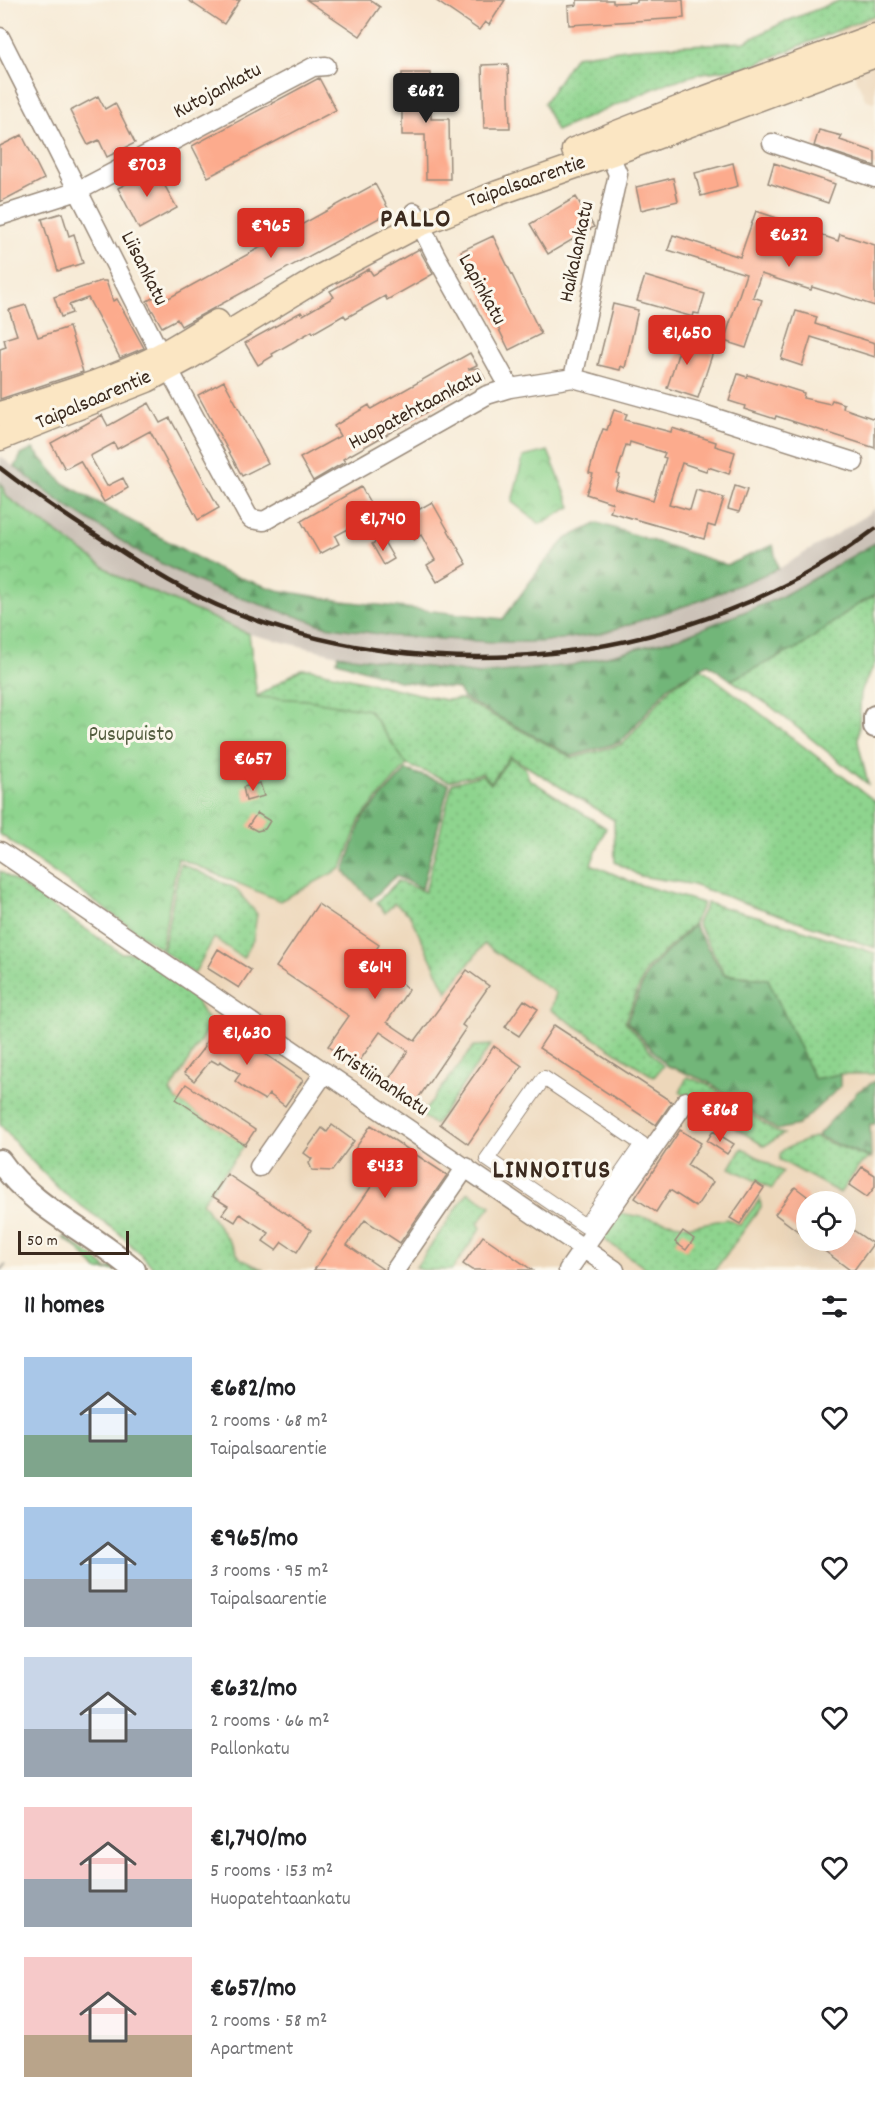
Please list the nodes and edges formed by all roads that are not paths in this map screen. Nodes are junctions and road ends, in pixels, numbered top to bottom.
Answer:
1 (875, 36) edge
2 (0, 37) edge
3 (875, 56) edge
4 (326, 66) dead end
5 (772, 143) dead end
6 (606, 147) junction
7 (875, 178) edge
8 (78, 191) junction
9 (0, 216) edge
10 (417, 218) junction
11 (165, 362) junction
12 (573, 378) junction
13 (510, 388) junction
14 (0, 414) edge
15 (0, 438) edge
16 (854, 462) dead end
17 (251, 519) joint
18 (875, 717) edge
19 (875, 726) edge
20 (0, 851) edge
21 (325, 1072) junction
22 (686, 1101) dead end
23 (642, 1144) joint
24 (0, 1161) edge
25 (259, 1167) dead end
26 (466, 1167) junction
27 (583, 1248) junction
28 (396, 1269) edge
29 (134, 1270) edge
30 (568, 1270) edge
31 (615, 1270) edge

1 - 6 main road, Taipalsaarentie
2 - 8 street, Liisankatu
3 - 6 main road, Taipalsaarentie
4 - 8 street, Kutojankatu
5 - 7 street
6 - 10 main road, Taipalsaarentie
6 - 12 street, Haikalankatu
8 - 9 street, Kutojankatu
8 - 11 street, Liisankatu
10 - 11 main road, Taipalsaarentie
10 - 13 street, Lapinkatu
11 - 14 main road, Taipalsaarentie
11 - 15 main road, Taipalsaarentie
11 - 17 street, Liisankatu
12 - 13 street, Huopatehtaankatu
12 - 16 street, Huopatehtaankatu
13 - 17 street, Huopatehtaankatu
18 - 19 street
20 - 21 street, Kristiinankatu
21 - 25 street
21 - 26 street, Kristiinankatu
22 - 27 street
23 - 23 street
24 - 29 street
26 - 27 street, Kristiinankatu
26 - 28 street
27 - 30 street
27 - 31 street, Kristiinankatu

